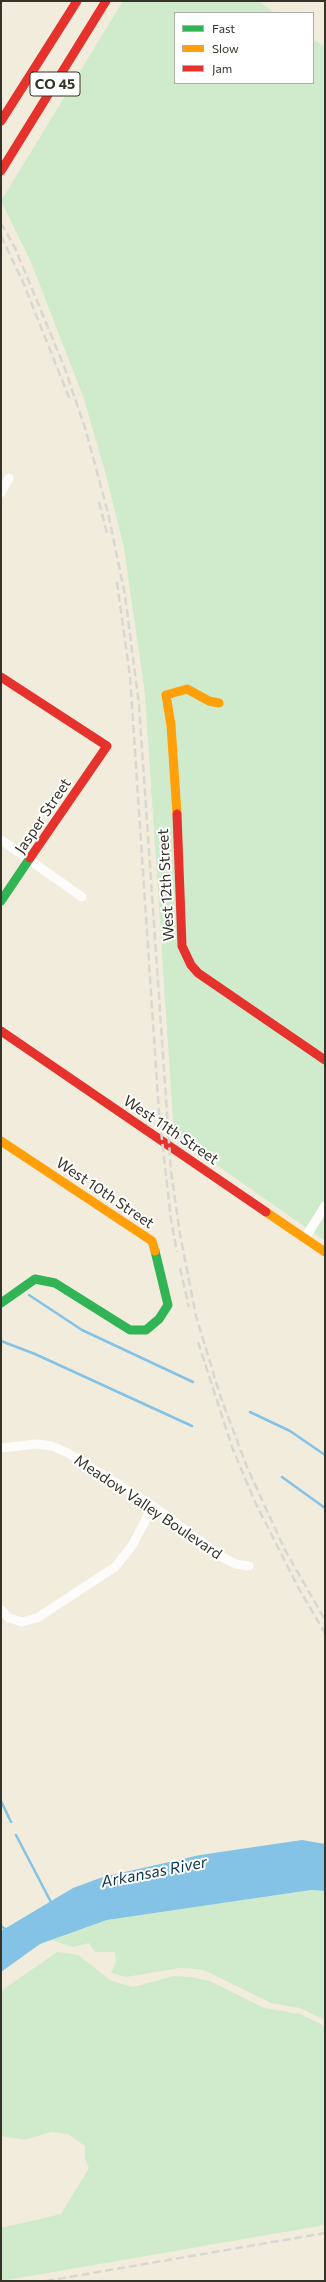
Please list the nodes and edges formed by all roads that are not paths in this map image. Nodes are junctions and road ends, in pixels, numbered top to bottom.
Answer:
1 (77, 1) edge
2 (106, 1) edge
3 (1, 120) edge
4 (2, 169) edge
5 (9, 478) dead end
6 (1, 493) edge
7 (1, 677) edge
8 (219, 703) dead end
9 (1, 840) edge
10 (31, 860) junction
11 (82, 896) dead end
12 (1, 901) edge
13 (1, 1031) edge
14 (325, 1060) edge
15 (1, 1141) edge
16 (325, 1206) edge
17 (305, 1238) junction
18 (325, 1252) edge
19 (1, 1304) edge
20 (1, 1448) edge
21 (153, 1506) junction
22 (249, 1566) dead end
23 (1, 1610) edge

1 - 3 street, CO 45
2 - 4 street, CO 45
5 - 6 street
7 - 10 street, Jasper Street
8 - 14 street, West 12th Street
9 - 10 street
10 - 11 street
10 - 12 street, Jasper Street
13 - 17 street, West 11th Street
15 - 19 street, West 10th Street
16 - 17 street
17 - 18 street, West 11th Street
20 - 21 street, Meadow Valley Boulevard
21 - 22 street, Meadow Valley Boulevard
21 - 23 street

